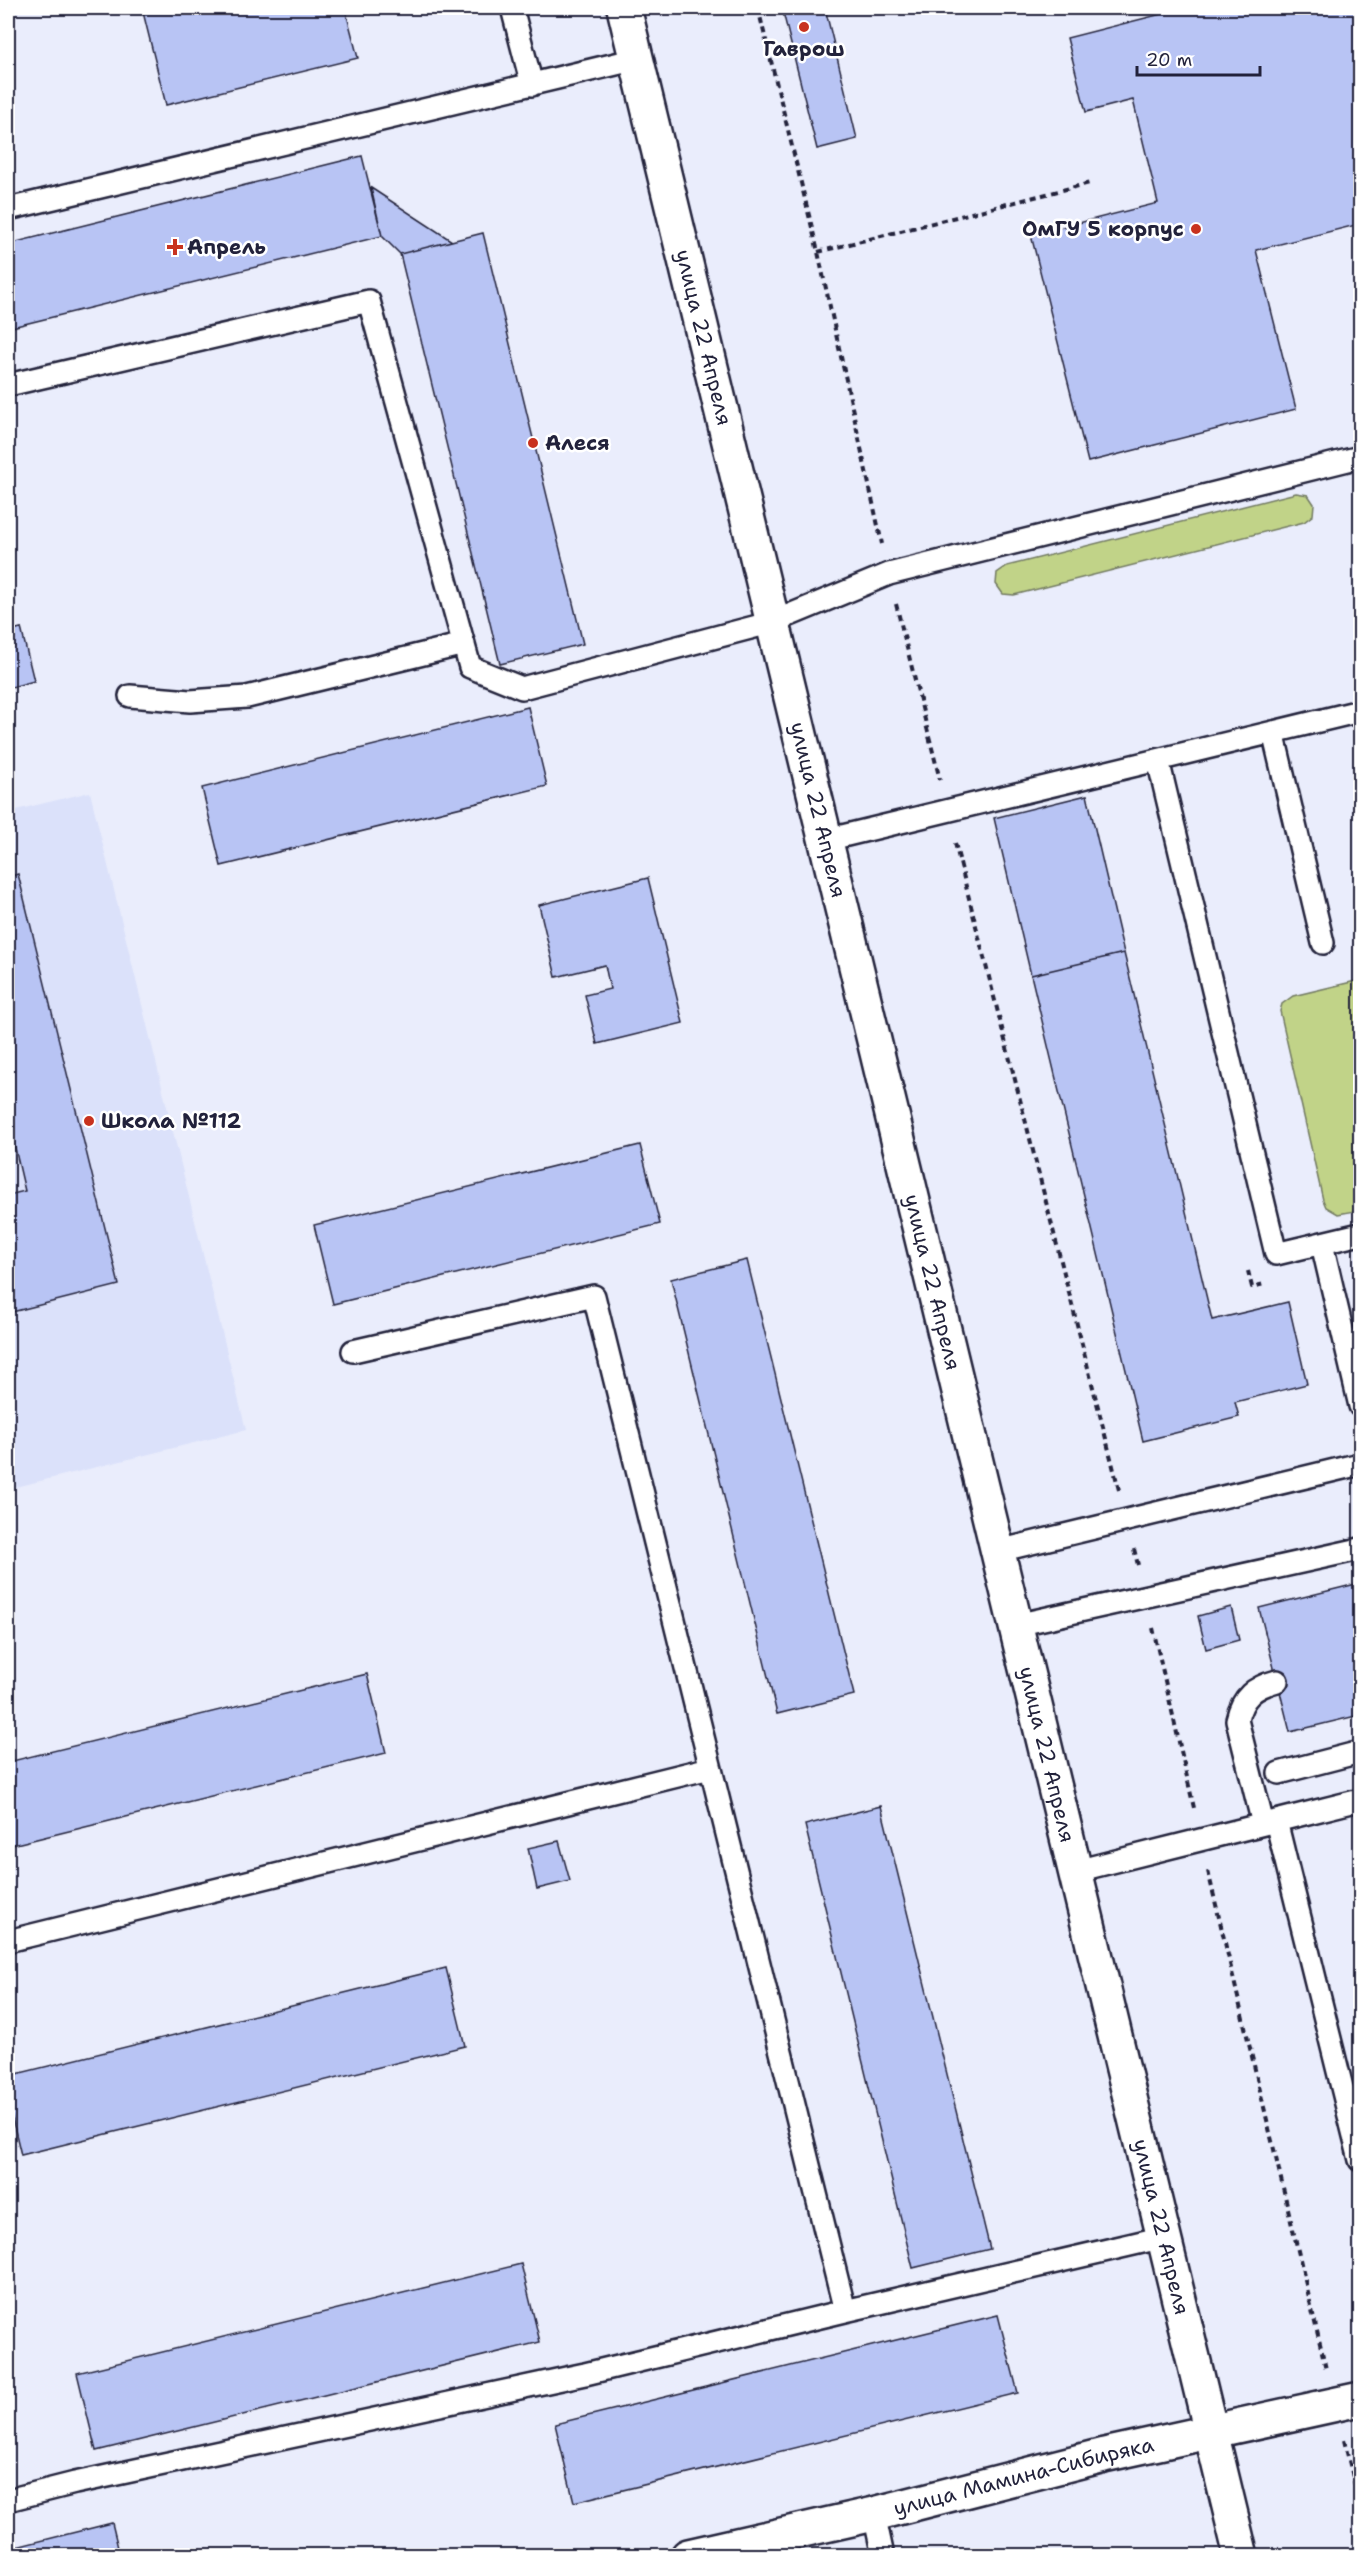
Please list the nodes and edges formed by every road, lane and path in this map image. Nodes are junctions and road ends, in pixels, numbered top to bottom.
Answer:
1 (512, 8) edge
2 (624, 8) edge
3 (758, 8) edge
4 (637, 59) junction
5 (532, 85) junction
6 (1090, 183) dead end
7 (8, 209) edge
8 (818, 252) junction
9 (8, 385) edge
10 (1360, 457) edge
11 (889, 574) junction
12 (773, 622) junction
13 (464, 644) junction
14 (130, 696) dead end
15 (1360, 711) edge
16 (1273, 732) junction
17 (1158, 760) junction
18 (947, 811) junction
19 (826, 840) junction
20 (1323, 943) dead end
21 (1360, 1234) edge
22 (1322, 1244) junction
23 (353, 1351) dead end
24 (1360, 1406) edge
25 (1360, 1464) edge
26 (1127, 1521) junction
27 (1360, 1549) edge
28 (998, 1551) junction
29 (1145, 1595) junction
30 (1016, 1625) junction
31 (1277, 1681) dead end
32 (1360, 1752) edge
33 (710, 1768) junction
34 (1279, 1773) dead end
35 (1360, 1800) edge
36 (1270, 1823) junction
37 (1201, 1839) junction
38 (1076, 1871) junction
39 (8, 1941) edge
40 (1360, 2160) edge
41 (1164, 2237) junction
42 (844, 2311) junction
43 (1348, 2402) edge
44 (1211, 2432) junction
45 (8, 2499) edge
46 (1360, 2506) edge
47 (874, 2514) junction
48 (688, 2556) edge
49 (883, 2556) edge
50 (1241, 2556) edge

1 - 5 lane
2 - 4 main road, улица 22 Апреля
3 - 8 path
4 - 5 lane
4 - 12 main road, улица 22 Апреля
5 - 7 lane
6 - 8 path
8 - 11 path
9 - 13 lane
10 - 11 lane
11 - 12 lane
11 - 18 path
12 - 13 lane
12 - 19 main road, улица 22 Апреля
13 - 14 lane
15 - 16 lane
16 - 17 lane
16 - 20 lane
17 - 18 lane
17 - 22 lane
18 - 19 lane
18 - 26 path
19 - 28 main road, улица 22 Апреля
21 - 22 lane
22 - 24 lane
23 - 33 lane
25 - 26 lane
26 - 28 lane
26 - 29 path
27 - 29 lane
28 - 30 main road, улица 22 Апреля
29 - 30 lane
29 - 37 path
30 - 38 main road, улица 22 Апреля
31 - 36 lane
32 - 34 lane
33 - 39 lane
33 - 42 lane
35 - 36 lane
36 - 37 lane
36 - 40 lane
37 - 38 lane
37 - 43 path
38 - 41 main road, улица 22 Апреля
41 - 42 lane
41 - 44 main road, улица 22 Апреля
42 - 45 lane
43 - 44 main road, улица Мамина-Сибиряка
43 - 46 path
44 - 47 main road, улица Мамина-Сибиряка
44 - 50 main road, улица 22 Апреля
47 - 48 main road, улица Мамина-Сибиряка
47 - 49 lane

